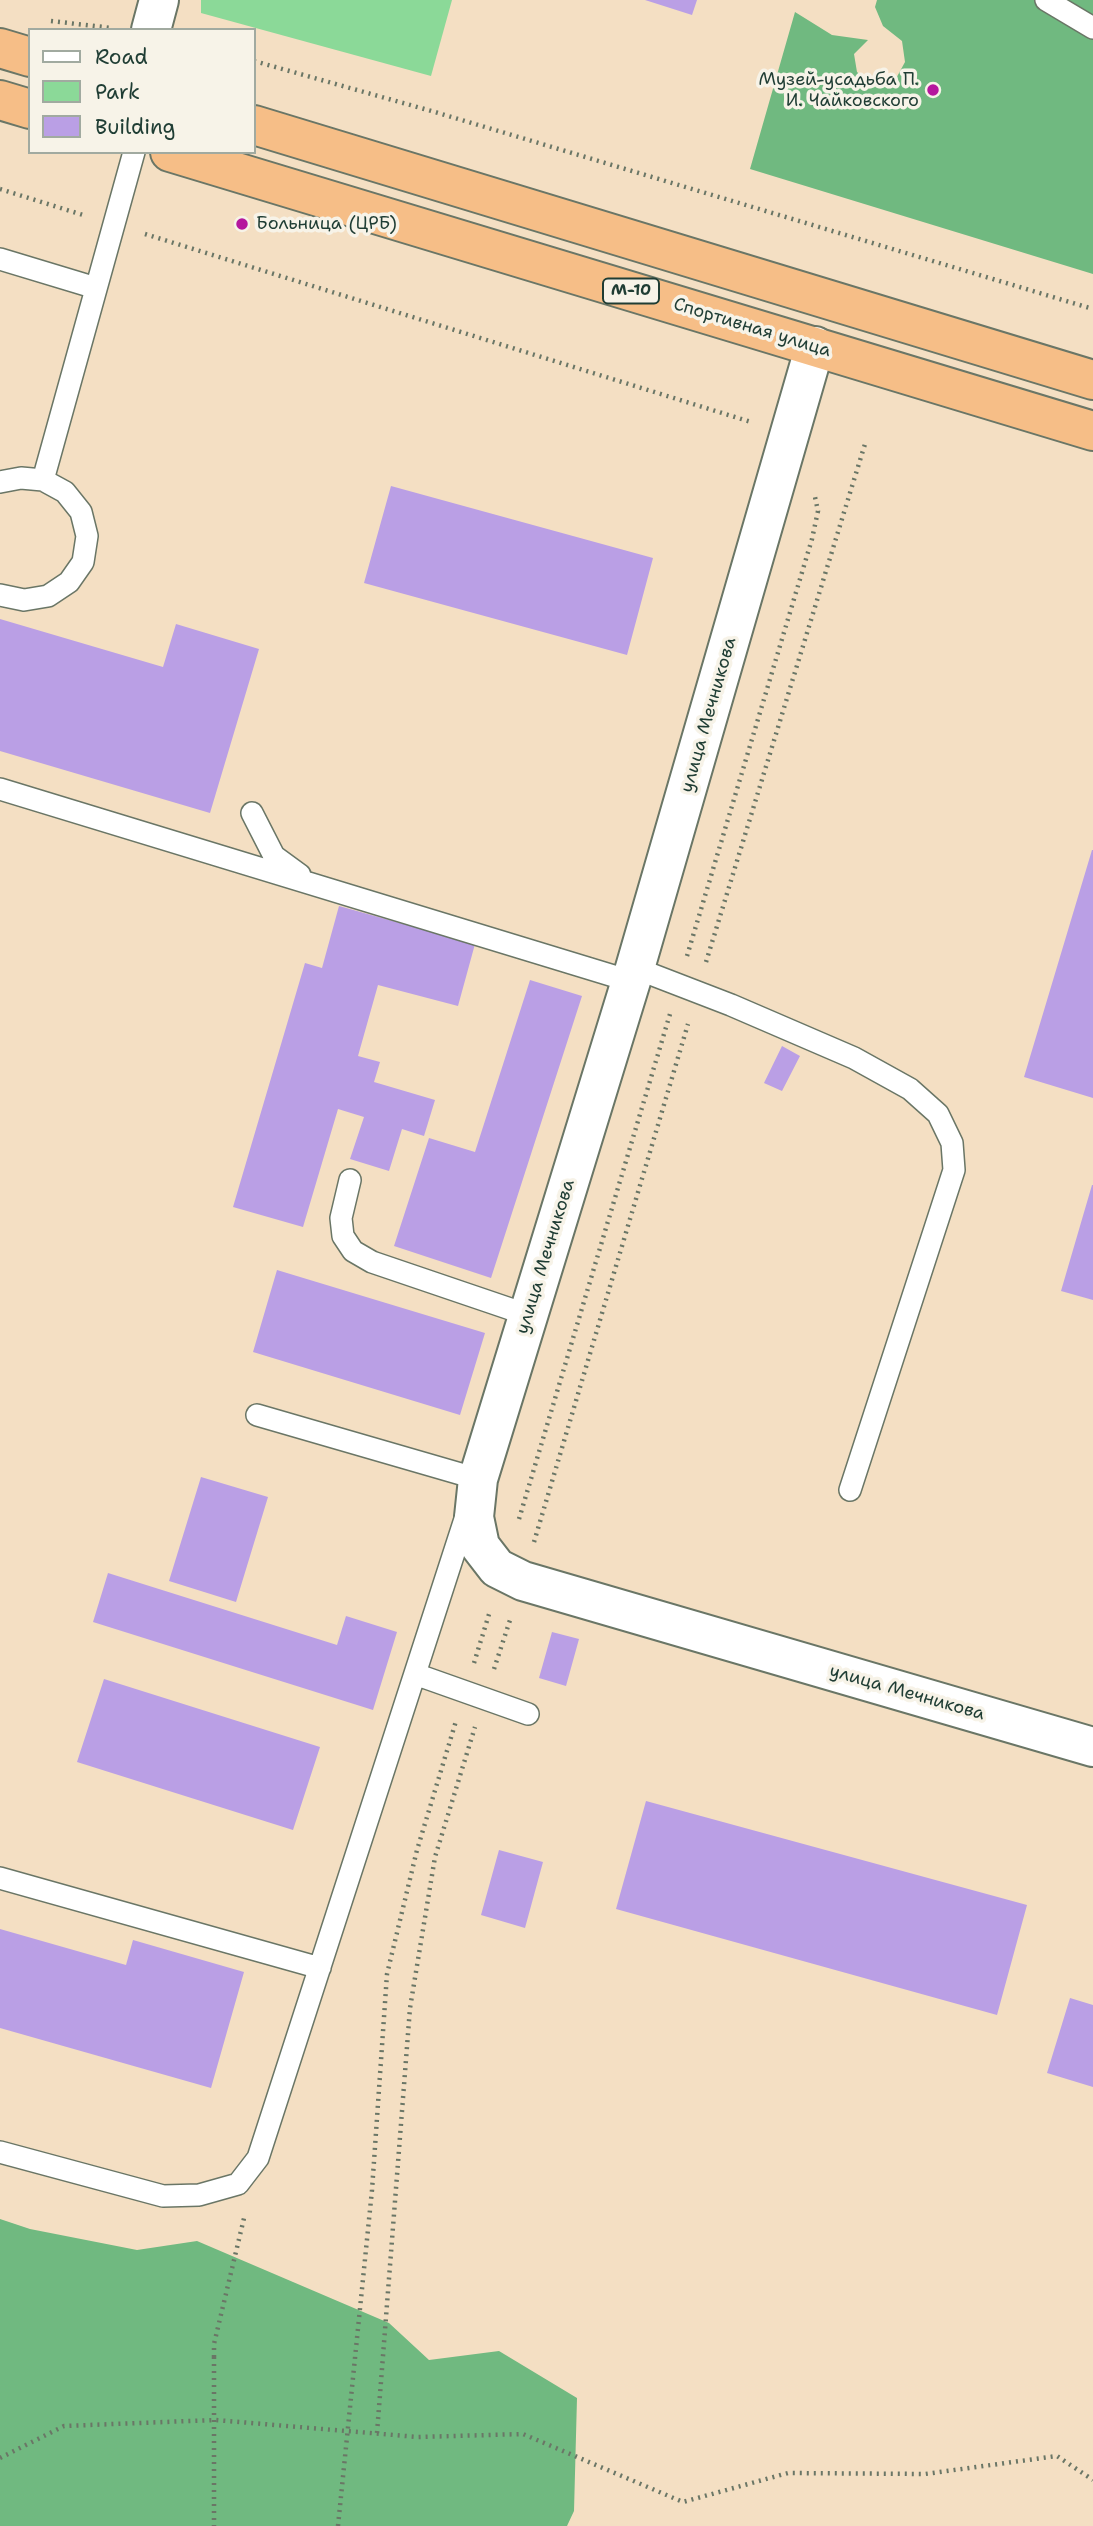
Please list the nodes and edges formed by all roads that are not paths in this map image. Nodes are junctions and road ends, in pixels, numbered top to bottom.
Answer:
1 (159, 0) edge
2 (1046, 0) edge
3 (135, 28) edge
4 (1093, 28) edge
5 (0, 48) edge
6 (28, 56) edge
7 (0, 100) edge
8 (28, 108) edge
9 (256, 126) edge
10 (133, 154) edge
11 (177, 154) edge
12 (0, 259) edge
13 (96, 288) junction
14 (815, 346) junction
15 (1093, 380) edge
16 (1093, 431) edge
17 (43, 480) junction
18 (0, 482) edge
19 (0, 595) edge
20 (0, 789) edge
21 (252, 813) dead end
22 (313, 884) junction
23 (633, 975) junction
24 (350, 1180) dead end
25 (528, 1315) junction
26 (257, 1415) dead end
27 (478, 1479) junction
28 (850, 1490) dead end
29 (415, 1674) junction
30 (528, 1714) dead end
31 (1093, 1747) edge
32 (0, 1878) edge
33 (320, 1968) junction
34 (0, 2152) edge

1 - 3 street
2 - 4 lane
5 - 6 highway
7 - 8 highway
9 - 15 highway
10 - 13 lane
11 - 14 highway, Спортивная улица / М-10
12 - 13 lane
13 - 17 lane
14 - 16 highway, Спортивная улица / М-10
14 - 23 street, улица Мечникова
17 - 18 lane
17 - 19 lane
20 - 22 lane
21 - 22 lane
22 - 23 lane
23 - 25 street, улица Мечникова
23 - 28 lane
24 - 25 lane
25 - 27 street, улица Мечникова
26 - 27 lane
27 - 29 lane
27 - 31 street, улица Мечникова
29 - 30 lane
29 - 33 lane
32 - 33 lane
33 - 34 lane

